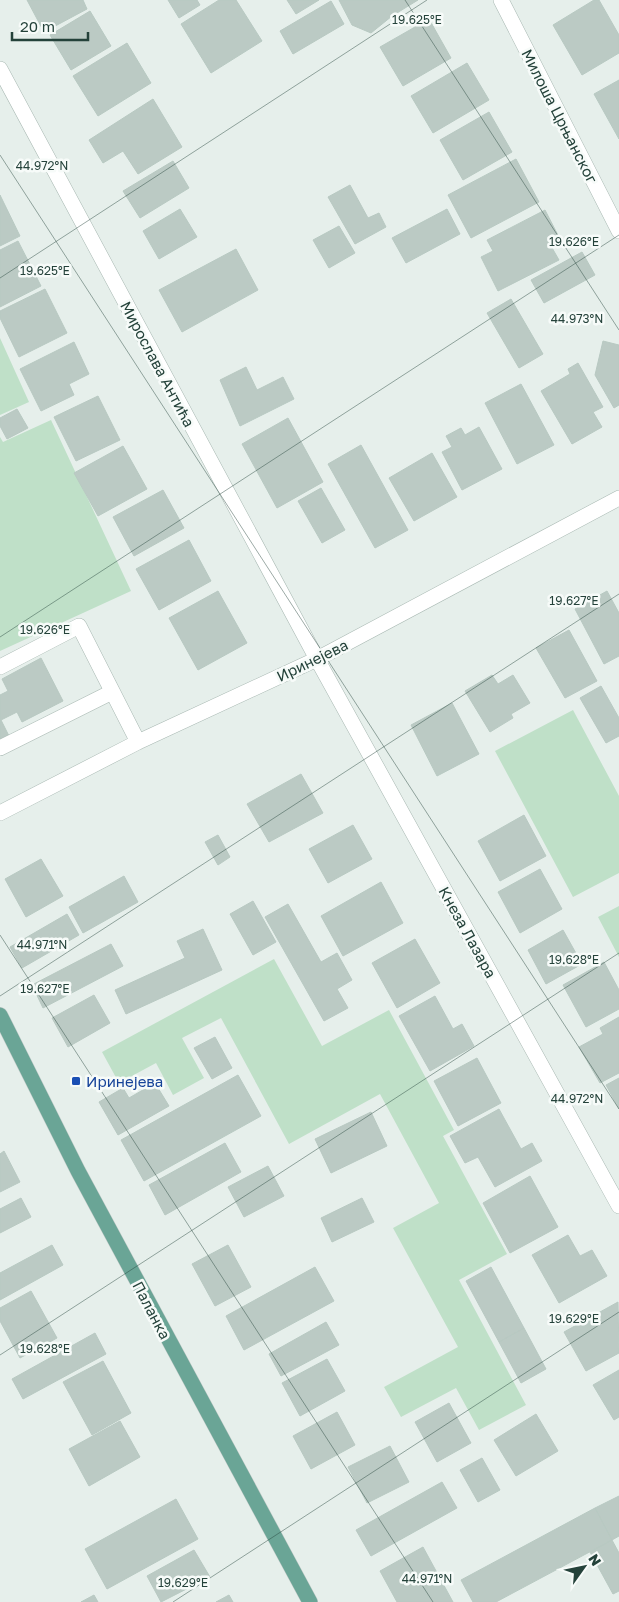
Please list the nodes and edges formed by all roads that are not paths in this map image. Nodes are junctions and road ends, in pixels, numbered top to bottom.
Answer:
1 (501, 0) edge
2 (0, 69) edge
3 (619, 231) edge
4 (619, 498) edge
5 (317, 659) junction
6 (0, 667) edge
7 (112, 692) junction
8 (138, 742) junction
9 (0, 748) edge
10 (0, 813) edge
11 (0, 1015) edge
12 (619, 1206) edge
13 (310, 1602) edge

1 - 3 street, Милоша Црњанског
2 - 5 street, Мирослава Антића
4 - 5 street, Иринејева
5 - 8 street, Иринејева
5 - 12 street, Кнеза Лазара
6 - 7 street
7 - 8 street
7 - 9 street
8 - 10 street, Иринејева
11 - 13 main road, Паланка

